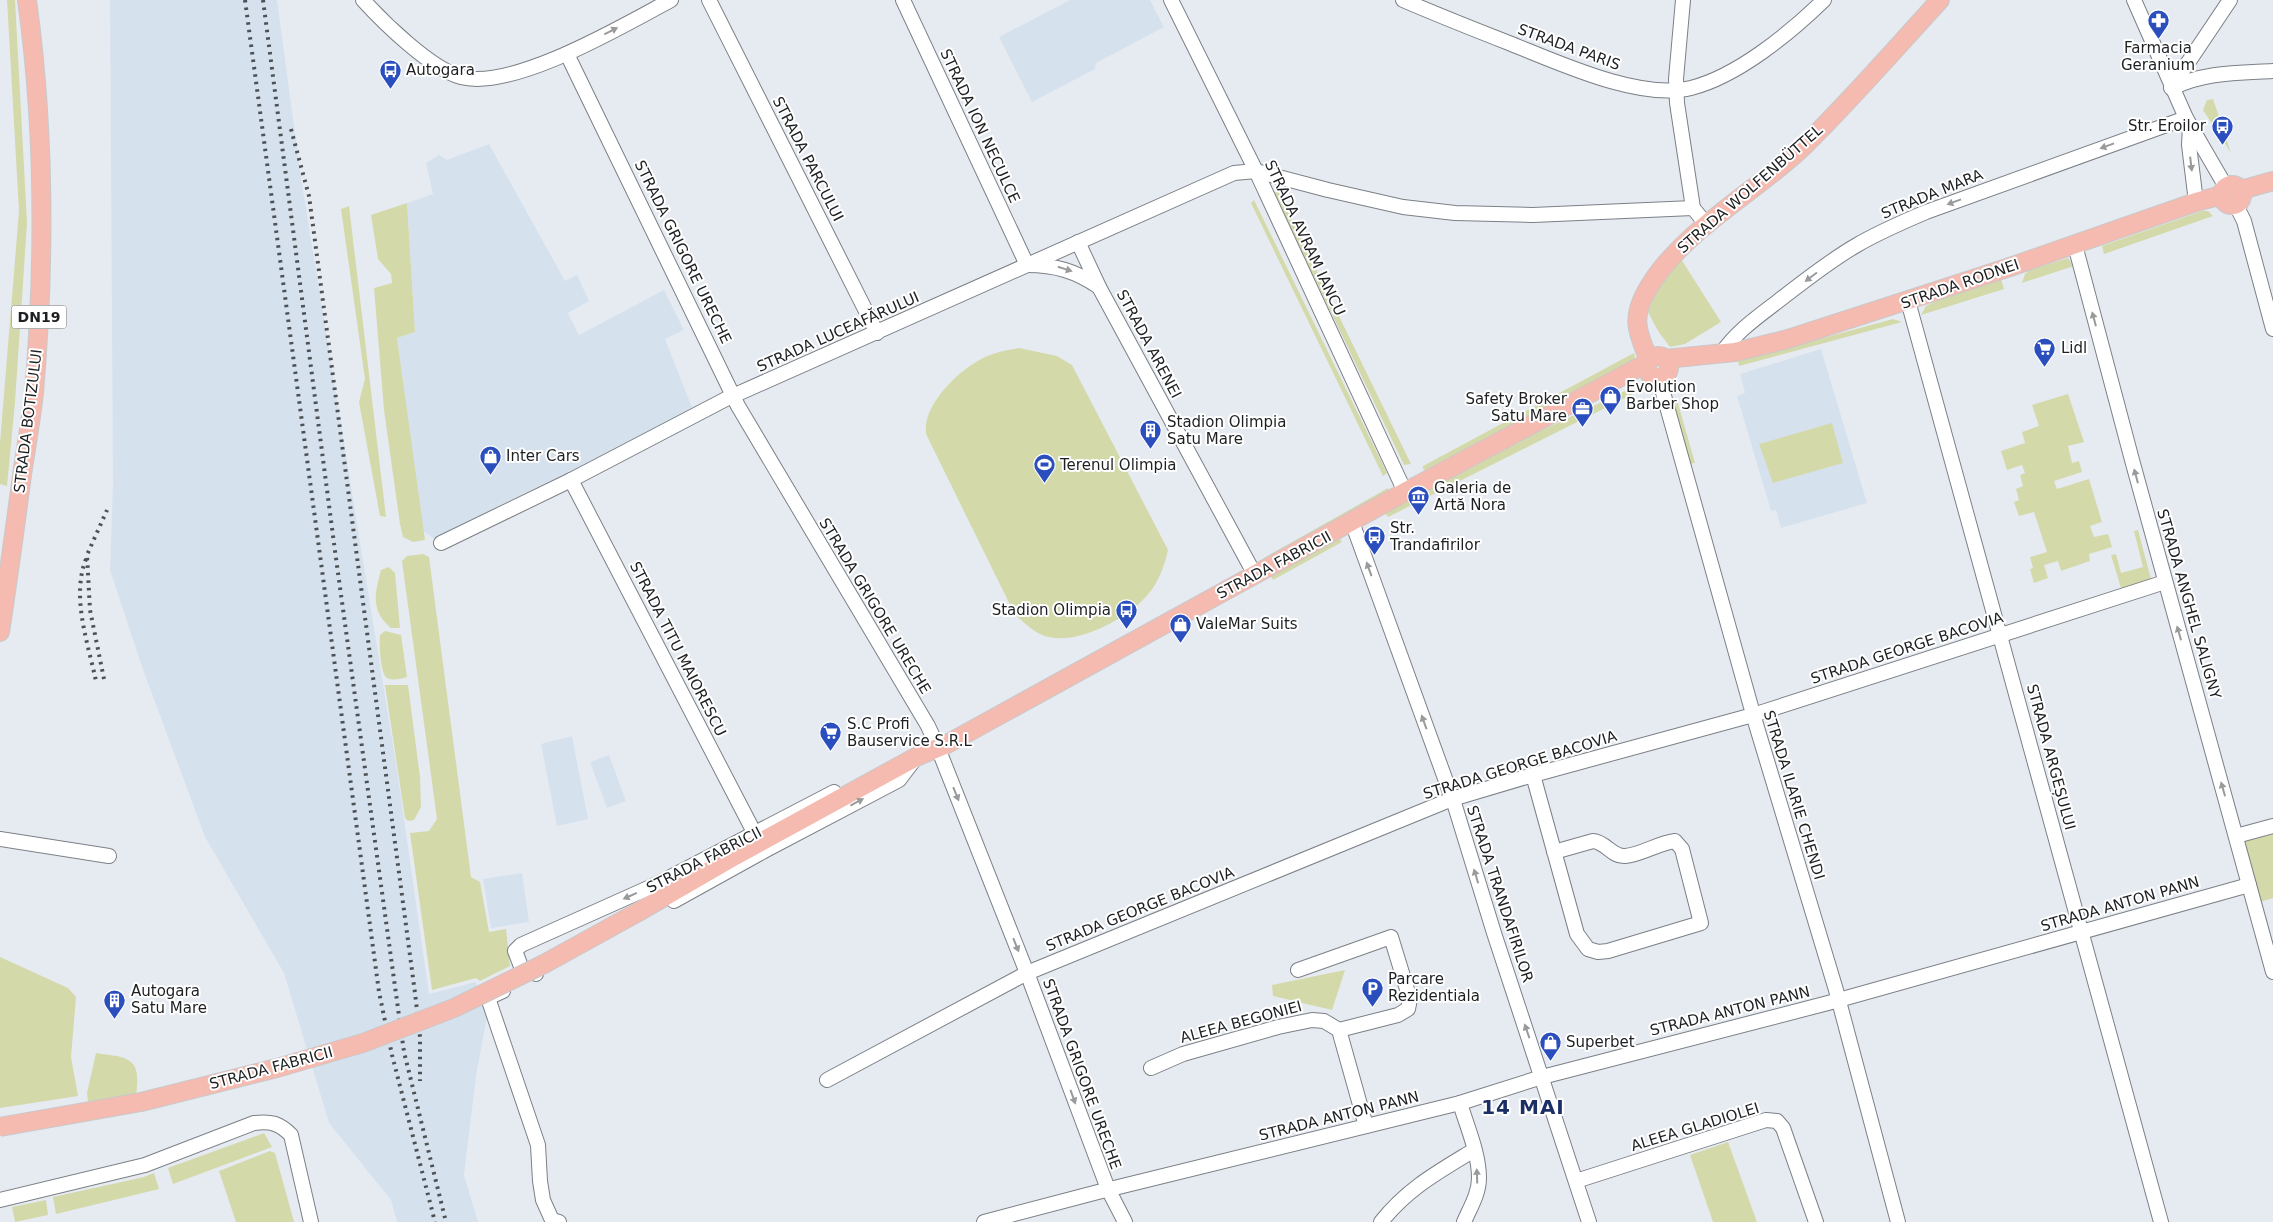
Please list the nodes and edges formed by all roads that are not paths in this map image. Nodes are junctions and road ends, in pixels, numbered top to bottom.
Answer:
1 (27, 0) edge
2 (363, 0) edge
3 (671, 0) edge
4 (710, 0) edge
5 (903, 0) edge
6 (1171, 0) edge
7 (1403, 0) edge
8 (1683, 0) edge
9 (1824, 0) edge
10 (1940, 0) edge
11 (2134, 0) edge
12 (2230, 0) edge
13 (568, 54) junction
14 (2273, 71) edge
15 (2171, 88) junction
16 (1677, 89) junction
17 (2188, 122) junction
18 (1256, 171) junction
19 (2273, 181) edge
20 (2231, 194) junction
21 (2196, 202) junction
22 (1693, 208) junction
23 (1706, 224) junction
24 (1078, 242) junction
25 (2075, 244) junction
26 (1027, 265) junction
27 (1099, 287) junction
28 (1908, 301) junction
29 (2273, 329) edge
30 (877, 333) junction
31 (1721, 354) junction
32 (1653, 366) junction
33 (734, 395) junction
34 (571, 480) junction
35 (1404, 492) junction
36 (1352, 522) junction
37 (442, 543) dead end
38 (1255, 574) junction
39 (2165, 582) junction
40 (0, 632) edge
41 (2001, 635) junction
42 (1753, 715) junction
43 (938, 748) junction
44 (916, 758) junction
45 (1532, 775) junction
46 (1452, 799) junction
47 (2273, 826) edge
48 (755, 834) junction
49 (2236, 836) junction
50 (0, 839) edge
51 (1554, 852) junction
52 (109, 856) dead end
53 (2250, 885) junction
54 (2081, 931) junction
55 (2270, 952) edge
56 (1298, 970) dead end
57 (2273, 972) edge
58 (1027, 973) junction
59 (537, 974) junction
60 (1839, 1000) junction
61 (1339, 1030) junction
62 (1150, 1068) dead end
63 (1542, 1077) junction
64 (827, 1080) dead end
65 (1460, 1103) junction
66 (1366, 1126) junction
67 (0, 1127) edge
68 (1474, 1150) junction
69 (1576, 1181) junction
70 (1108, 1189) junction
71 (0, 1200) edge
72 (311, 1222) edge
73 (559, 1222) edge
74 (984, 1222) edge
75 (1125, 1222) edge
76 (1381, 1222) edge
77 (1464, 1222) edge
78 (1589, 1222) edge
79 (1816, 1222) edge
80 (1898, 1222) edge
81 (2161, 1222) edge

1 - 40 main road, STRADA BOTIZULUI / DN19
2 - 13 street
13 -> 3 street
4 - 30 street, STRADA PARCULUI
5 - 26 street, STRADA ION NECULCE
6 - 18 street, STRADA AVRAM IANCU
7 - 16 street, STRADA PARIS
8 - 16 street
9 - 16 street, STRADA PARIS
10 - 23 main road, STRADA WOLFENBÜTTEL
11 - 15 street
12 - 15 street
13 - 33 street, STRADA GRIGORE URECHE
14 - 15 street
15 - 17 street
16 - 22 street
17 - 20 street
17 -> 21 street
17 -> 31 street, STRADA MARA
18 - 22 street
18 - 24 street, STRADA LUCEAFĂRULUI
18 - 35 street, STRADA AVRAM IANCU
19 - 20 main road, STRADA RODNEI
20 - 21 main road, STRADA RODNEI
20 - 29 street
21 - 25 main road, STRADA RODNEI
22 - 23 street
23 - 32 main road, STRADA WOLFENBÜTTEL
24 - 26 street, STRADA LUCEAFĂRULUI
24 - 27 street, STRADA ARENEI
25 - 28 main road, STRADA RODNEI
39 -> 25 street, STRADA ANGHEL SALIGNY
26 -> 27 street, STRADA ARENEI
26 - 30 street, STRADA LUCEAFĂRULUI
27 - 38 street, STRADA ARENEI
28 - 31 main road, STRADA RODNEI
28 - 41 street, STRADA ARGEȘULUI
30 - 33 street, STRADA LUCEAFĂRULUI
31 - 32 main road, STRADA RODNEI
32 - 35 main road, STRADA FABRICII
32 - 42 street, STRADA ILARIE CHENDI
33 - 34 street, STRADA LUCEAFĂRULUI
33 - 43 street, STRADA GRIGORE URECHE
34 - 37 street, STRADA LUCEAFĂRULUI
34 - 48 street, STRADA TITU MAIORESCU
35 - 36 main road, STRADA FABRICII
36 - 38 main road, STRADA FABRICII
46 -> 36 street, STRADA TRANDAFIRILOR
38 - 43 main road, STRADA FABRICII
39 - 41 street, STRADA GEORGE BACOVIA
49 -> 39 street, STRADA ANGHEL SALIGNY
41 - 42 street, STRADA GEORGE BACOVIA
41 - 54 street, STRADA ARGEȘULUI
42 - 45 street, STRADA GEORGE BACOVIA
42 - 60 street, STRADA ILARIE CHENDI
43 - 44 main road, STRADA FABRICII
43 -> 58 street, STRADA GRIGORE URECHE
44 - 48 street, STRADA FABRICII
59 -> 44 street, STRADA FABRICII
44 - 67 main road, STRADA FABRICII, bridge
45 - 46 street, STRADA GEORGE BACOVIA
45 - 51 street
46 - 58 street, STRADA GEORGE BACOVIA
63 -> 46 street, STRADA TRANDAFIRILOR
47 - 49 street
48 -> 59 street, STRADA FABRICII
49 - 53 street, STRADA ANGHEL SALIGNY
50 - 52 street
51 - 51 street
53 - 54 street, STRADA ANTON PANN
53 - 55 street, STRADA ANGHEL SALIGNY
54 - 60 street, STRADA ANTON PANN
54 - 81 street, STRADA ARGEȘULUI
55 - 57 street, STRADA ANGHEL SALIGNY
56 - 61 street
58 - 64 street, STRADA GEORGE BACOVIA
58 -> 70 street, STRADA GRIGORE URECHE
59 - 73 street
60 - 63 street, STRADA ANTON PANN
60 - 80 street, STRADA ILARIE CHENDI
61 - 62 street, ALEEA BEGONIEI
61 - 66 street
63 - 65 street, STRADA ANTON PANN
63 - 69 street, STRADA TRANDAFIRILOR
65 - 66 street, STRADA ANTON PANN
65 - 68 street
66 - 70 street, STRADA ANTON PANN
68 - 76 street
77 -> 68 street
69 - 78 street, STRADA TRANDAFIRILOR
69 - 79 street, ALEEA GLADIOLEI
70 - 74 street, STRADA ANTON PANN
70 - 75 street, STRADA GRIGORE URECHE
71 - 72 street

